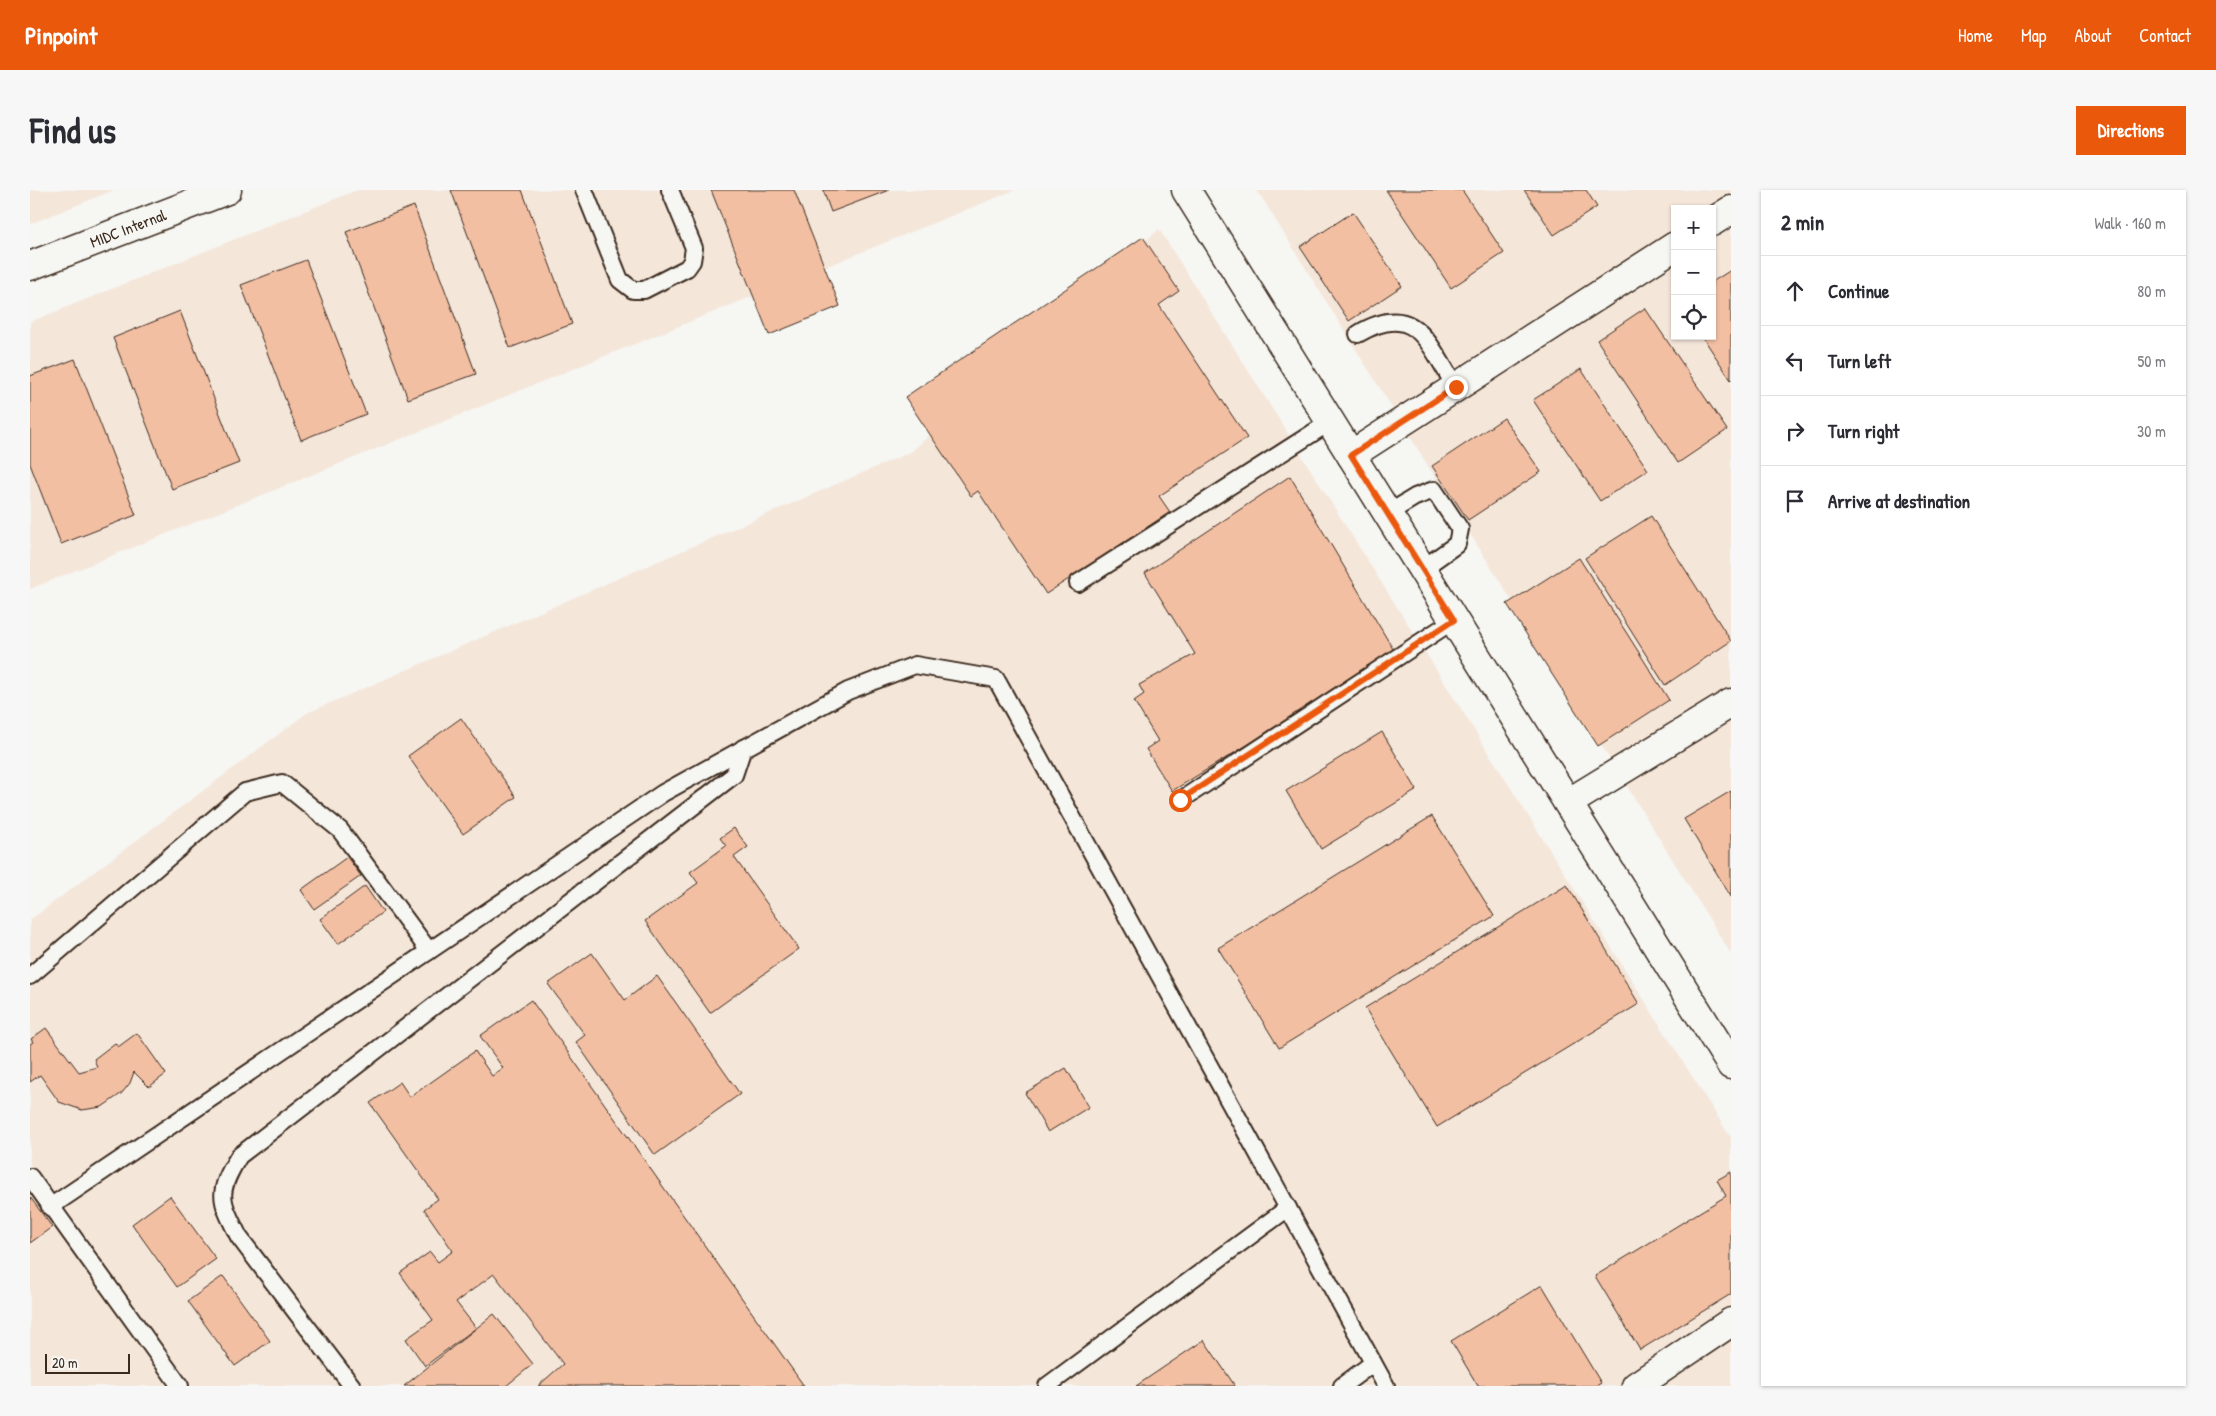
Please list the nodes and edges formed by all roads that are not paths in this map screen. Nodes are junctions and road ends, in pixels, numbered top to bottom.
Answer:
1 (227, 190) edge
2 (584, 190) edge
3 (670, 190) edge
4 (1186, 190) edge
5 (1731, 210) edge
6 (1716, 219) edge
7 (1671, 249) edge
8 (30, 266) edge
9 (1358, 334) dead end
10 (1456, 387) junction
11 (1330, 422) junction
12 (1351, 455) junction
13 (1387, 514) junction
14 (1422, 569) junction
15 (1078, 583) dead end
16 (1454, 620) junction
17 (1731, 703) edge
18 (744, 748) junction
19 (1180, 800) dead end
20 (1568, 803) junction
21 (429, 951) junction
22 (30, 976) edge
23 (1731, 1065) edge
24 (30, 1177) edge
25 (50, 1206) junction
26 (1288, 1208) junction
27 (1731, 1322) edge
28 (1373, 1363) junction
29 (180, 1386) edge
30 (352, 1386) edge
31 (1046, 1386) edge
32 (1342, 1386) edge
33 (1386, 1386) edge
34 (1636, 1386) edge

1 - 8 street, MIDC Internal
2 - 3 lane
4 - 11 street
5 - 6 street
7 - 10 street
9 - 10 lane
10 - 12 street
11 - 12 street
11 - 15 lane
12 - 13 street
13 - 14 street
13 - 14 lane
14 - 16 street
16 - 19 lane
16 - 20 street
17 - 20 street
18 - 21 lane
18 - 26 lane
18 - 30 lane
20 - 23 street
21 - 22 lane
21 - 25 lane
24 - 25 lane
25 - 29 lane
26 - 28 lane
26 - 31 lane
27 - 34 street
28 - 32 lane
28 - 33 lane

